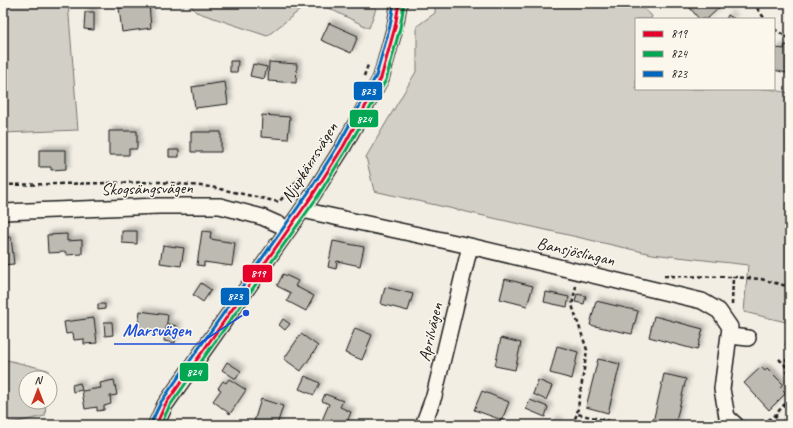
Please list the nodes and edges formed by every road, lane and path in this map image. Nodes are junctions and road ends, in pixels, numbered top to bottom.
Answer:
1 (400, 3) edge
2 (759, 3) edge
3 (754, 4) edge
4 (764, 18) edge
5 (775, 30) edge
6 (790, 39) edge
7 (370, 59) dead end
8 (363, 80) dead end
9 (326, 145) dead end
10 (3, 185) edge
11 (302, 210) junction
12 (3, 212) edge
13 (289, 229) junction
14 (470, 246) junction
15 (579, 271) junction
16 (790, 287) edge
17 (730, 331) junction
18 (748, 338) dead end
19 (785, 344) dead end
20 (790, 345) edge
21 (779, 359) dead end
22 (790, 392) edge
23 (790, 398) edge
24 (577, 414) junction
25 (776, 414) junction
26 (727, 422) edge
27 (156, 425) edge
28 (423, 425) edge
29 (572, 425) edge
30 (628, 425) edge
31 (762, 425) edge
32 (776, 425) edge

1 - 11 street, Njupkärrsvägen
2 - 3 path
3 - 4 path
5 - 6 path
7 - 8 path
9 - 10 path
11 - 13 street, Njupkärrsvägen
11 - 14 street, Bansjöslingan
12 - 13 street, Skogsängsvägen
13 - 27 street, Njupkärrsvägen
14 - 15 street, Bansjöslingan
14 - 28 street, Aprilvägen
15 - 17 street, Bansjöslingan
15 - 24 path
16 - 17 path
17 - 18 street
17 - 26 street
19 - 20 path
21 - 22 path
23 - 25 path
24 - 29 path
24 - 30 path
25 - 31 path
25 - 32 path

